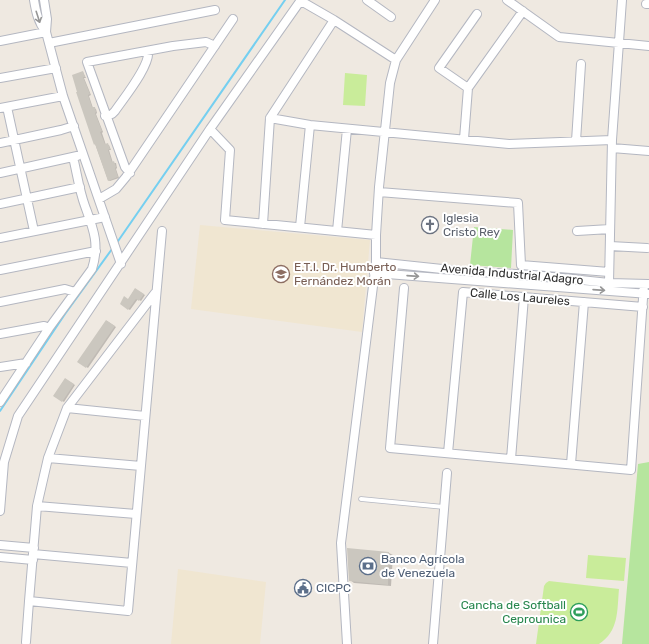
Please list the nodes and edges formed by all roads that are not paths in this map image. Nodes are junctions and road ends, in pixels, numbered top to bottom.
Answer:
1 (34, 0) edge
2 (44, 0) edge
3 (301, 0) edge
4 (367, 0) edge
5 (435, 0) edge
6 (507, 0) edge
7 (622, 0) edge
8 (215, 10) dead end
9 (523, 12) junction
10 (477, 14) dead end
11 (391, 18) dead end
12 (233, 19) dead end
13 (334, 20) junction
14 (46, 32) junction
15 (0, 41) edge
16 (49, 43) junction
17 (619, 43) junction
18 (215, 46) junction
19 (649, 46) edge
20 (148, 50) junction
21 (396, 60) junction
22 (581, 64) dead end
23 (56, 68) junction
24 (0, 78) edge
25 (468, 88) junction
26 (63, 96) junction
27 (4, 108) edge
28 (105, 116) junction
29 (270, 118) junction
30 (310, 125) junction
31 (74, 126) junction
32 (210, 129) junction
33 (348, 129) junction
34 (385, 132) junction
35 (464, 139) junction
36 (14, 140) junction
37 (576, 141) junction
38 (0, 143) edge
39 (612, 144) junction
40 (649, 151) edge
41 (83, 154) junction
42 (73, 157) junction
43 (20, 169) junction
44 (0, 173) edge
45 (130, 173) junction
46 (80, 187) junction
47 (379, 192) junction
48 (27, 199) junction
49 (99, 199) junction
50 (0, 204) edge
51 (105, 217) junction
52 (91, 220) junction
53 (263, 224) junction
54 (300, 228) junction
55 (610, 229) junction
56 (34, 231) junction
57 (162, 231) dead end
58 (337, 231) junction
59 (577, 231) dead end
60 (376, 235) junction
61 (0, 238) edge
62 (610, 246) junction
63 (647, 248) dead end
64 (96, 251) junction
65 (376, 262) junction
66 (121, 264) junction
67 (0, 270) edge
68 (609, 272) junction
69 (374, 273) junction
70 (609, 283) junction
71 (647, 284) edge
72 (404, 288) dead end
73 (75, 292) junction
74 (156, 292) junction
75 (646, 294) edge
76 (524, 297) junction
77 (0, 302) edge
78 (584, 302) junction
79 (643, 307) junction
80 (49, 328) junction
81 (0, 334) edge
82 (26, 363) junction
83 (0, 367) edge
84 (0, 402) edge
85 (68, 408) junction
86 (145, 416) junction
87 (448, 453) junction
88 (48, 458) junction
89 (511, 459) junction
90 (571, 464) junction
91 (141, 466) junction
92 (447, 473) dead end
93 (361, 499) dead end
94 (37, 506) junction
95 (444, 507) junction
96 (0, 511) edge
97 (136, 514) junction
98 (0, 545) edge
99 (33, 554) junction
100 (0, 557) edge
101 (132, 563) junction
102 (29, 601) junction
103 (26, 642) dead end
104 (347, 644) edge
105 (433, 644) edge

1 -> 14 street
2 - 14 street
3 - 13 street
3 - 32 street
4 - 11 street
5 - 21 street
6 - 9 street
7 - 17 street
8 - 16 street
9 - 17 street
9 - 25 street
10 - 25 street
12 - 18 street
13 - 21 street
13 - 29 street
14 - 15 street
14 - 16 street
16 - 23 street
17 - 19 street
17 - 39 street
18 - 20 street
18 - 45 street
20 - 28 street
20 - 28 street
21 - 34 street
22 - 37 street
23 - 24 street
23 - 26 street
25 - 35 street
26 - 27 street
26 - 31 street
27 - 36 street
28 - 45 street
29 - 30 street
29 - 53 street
30 - 33 street
30 - 54 street
31 - 36 street
31 - 41 street
32 - 53 street
32 - 66 street
33 - 34 street
33 - 58 street
34 - 35 street
34 - 47 street
35 - 37 street
36 - 38 street
36 - 43 street
37 - 39 street
39 - 40 street
39 - 55 street
41 - 42 street
41 - 49 street
42 - 43 street
42 - 46 street
43 - 44 street
43 - 48 street
45 - 49 street
46 - 48 street
46 - 52 street
47 - 60 street
47 - 68 street
48 - 50 street
48 - 56 street
49 - 51 street
51 - 52 street
51 - 66 street
52 - 56 street
52 - 64 street
53 - 54 street
54 - 58 street
55 - 59 street
55 - 62 street
56 - 61 street
57 - 74 street
58 - 60 street
60 - 65 street
62 - 63 street
62 - 68 street
64 - 67 street
64 - 73 street
65 - 69 street
65 - 70 street, Avenida Industrial Adagro
66 - 96 street
68 - 70 street
69 -> 75 street, Avenida Industrial Adagro
69 - 104 street
70 - 71 street, Avenida Industrial Adagro
71 - 75 street
72 - 87 street
73 - 77 street
73 - 80 street
74 - 85 street
74 - 86 street
75 - 79 street
76 - 78 street, Calle Los Laureles
76 - 87 street, Calle Los Laureles
76 - 89 street
78 - 79 street, Calle Los Laureles
78 - 90 street
79 - 90 street
80 - 81 street
80 - 82 street
82 - 83 street
82 - 84 street
85 - 86 street
85 - 88 street
86 - 91 street
87 - 89 street
88 - 91 street
88 - 94 street
89 - 90 street
91 - 97 street
92 - 95 street
93 - 95 lane
94 - 97 street
94 - 99 street
95 - 105 street
97 - 101 street
98 - 99 street
99 - 100 street
99 - 101 street
99 - 102 street
101 - 102 street
102 - 103 street

